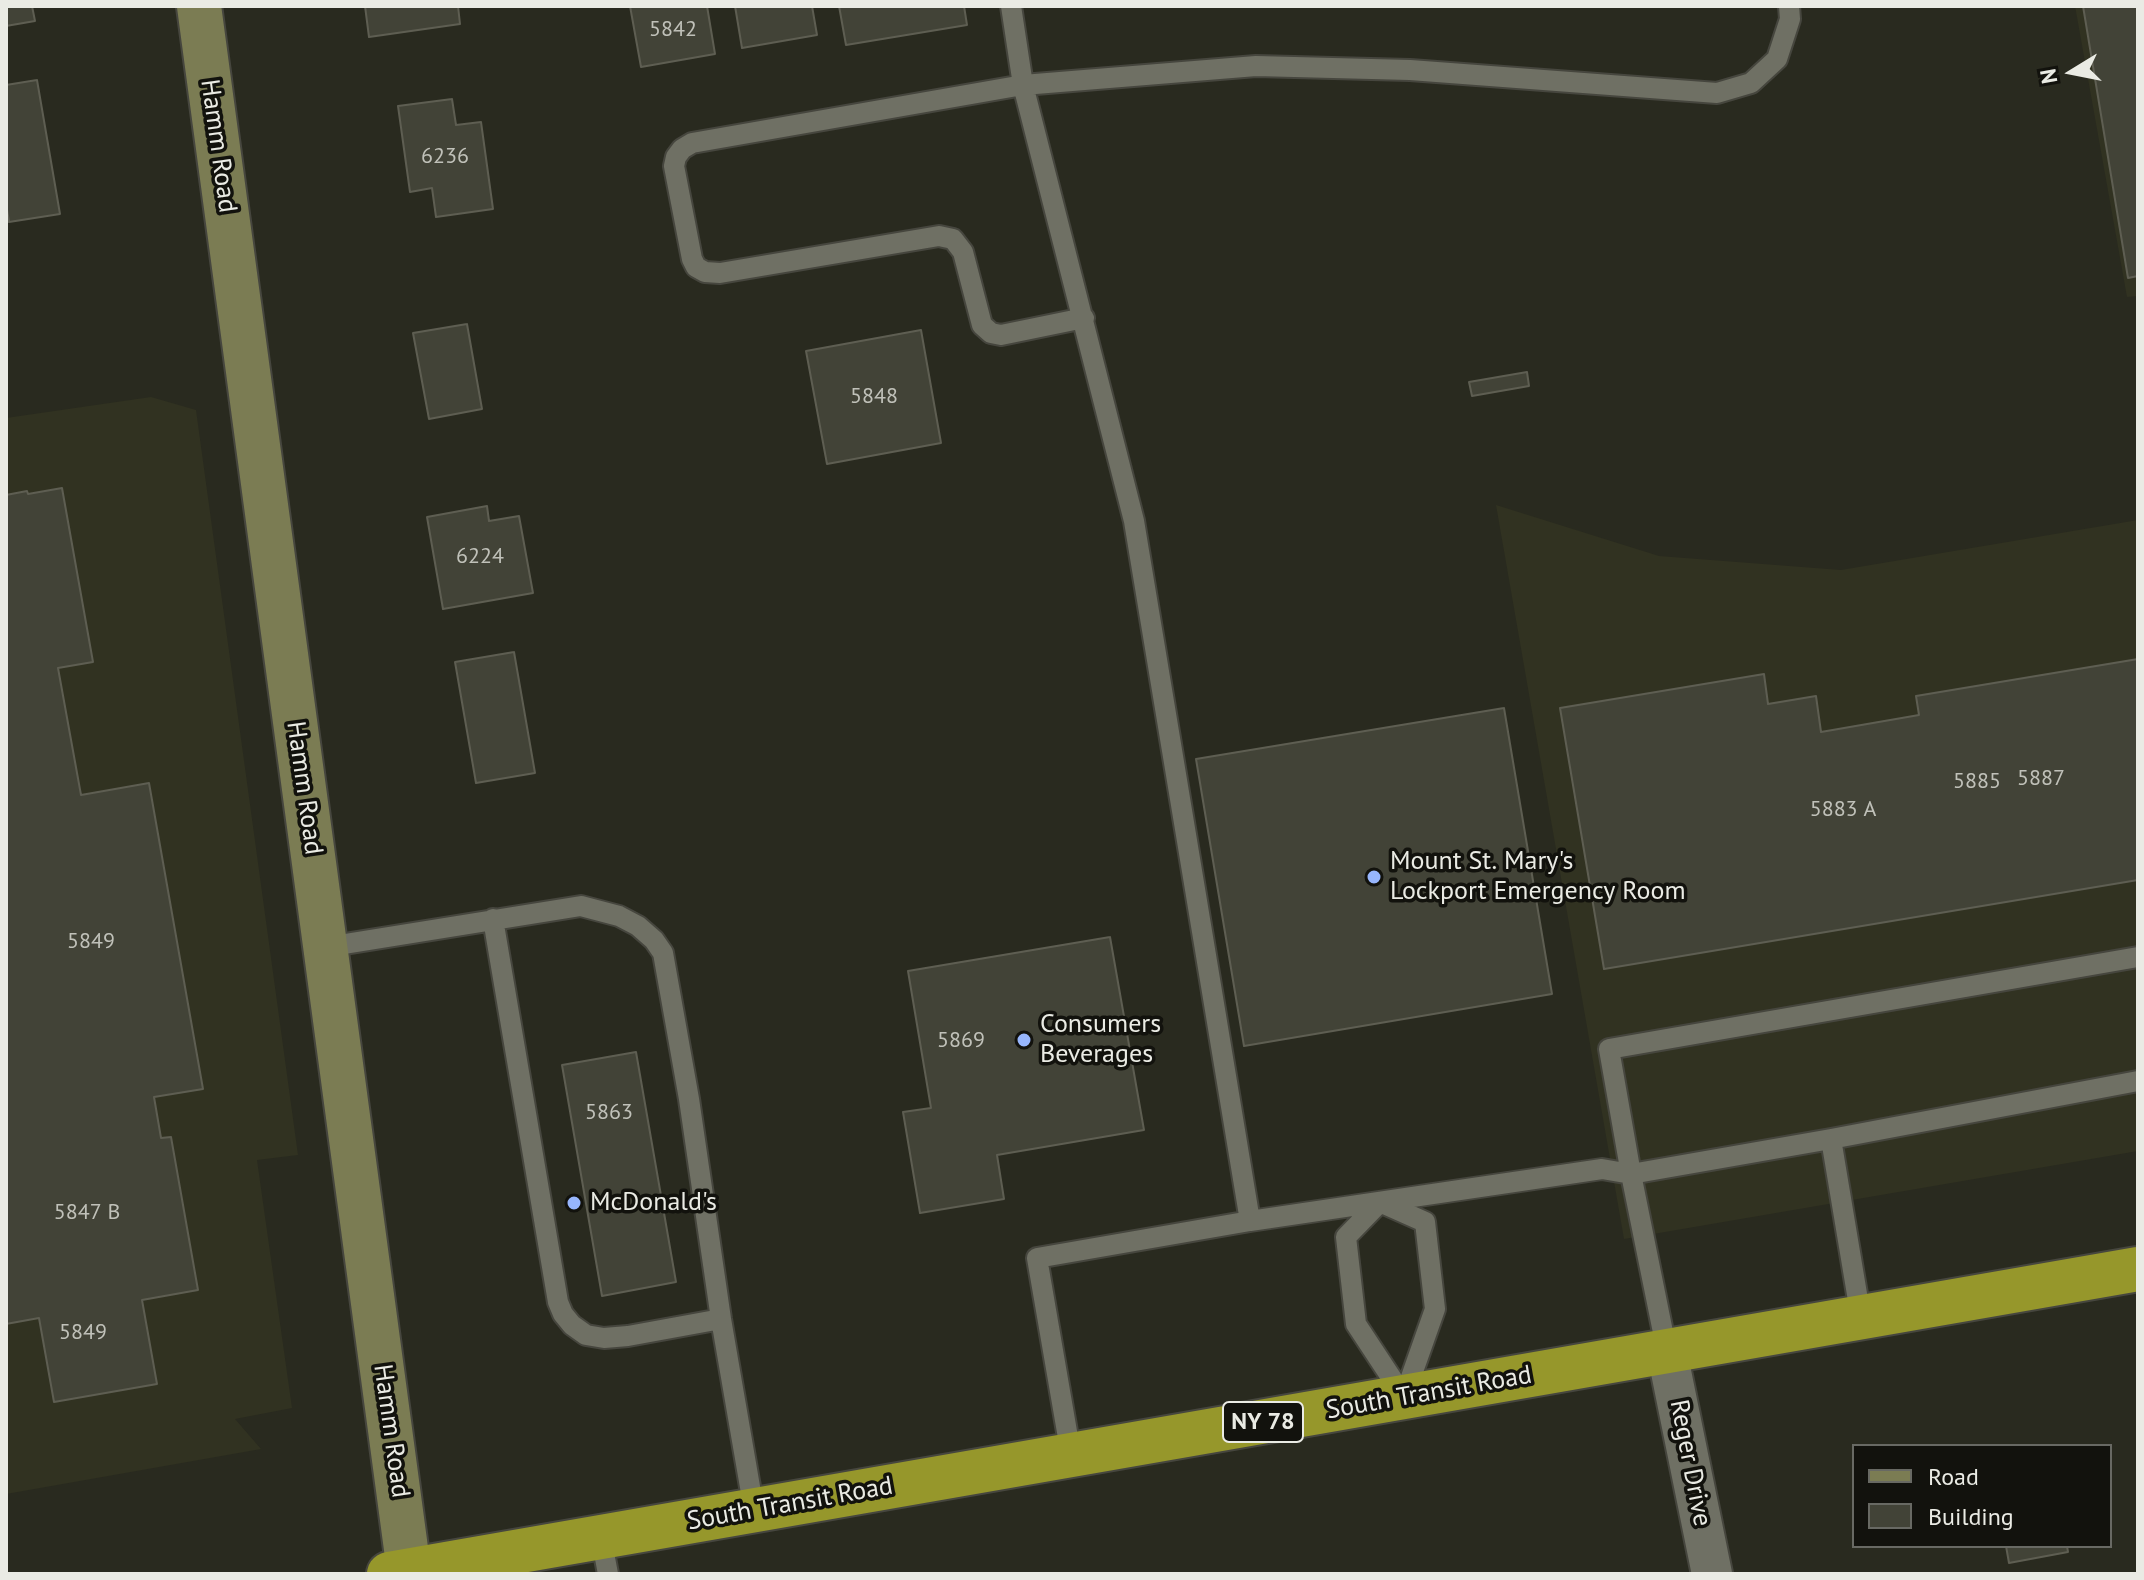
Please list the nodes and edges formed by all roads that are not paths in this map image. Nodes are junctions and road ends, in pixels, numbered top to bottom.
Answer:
1 (199, 6) edge
2 (1011, 6) edge
3 (1789, 6) edge
4 (1023, 85) junction
5 (1084, 318) junction
6 (493, 919) junction
7 (326, 947) junction
8 (2138, 957) edge
9 (2138, 1081) edge
10 (1831, 1139) junction
11 (1631, 1174) junction
12 (1380, 1202) junction
13 (1250, 1221) junction
14 (2138, 1269) edge
15 (1861, 1318) junction
16 (721, 1319) junction
17 (1667, 1352) junction
18 (1404, 1397) junction
19 (1071, 1455) junction
20 (754, 1510) junction
21 (604, 1555) edge
22 (399, 1572) edge
23 (1712, 1574) edge

1 - 7 street, Hamm Road
2 - 4 lane
3 - 4 lane
4 - 5 lane
4 - 5 lane
5 - 13 lane
6 - 7 lane
6 - 16 lane
6 - 16 lane
7 - 22 street, Hamm Road
8 - 11 lane
9 - 10 lane
10 - 11 lane
10 - 15 lane
11 - 12 lane
11 - 17 lane
12 - 13 lane
12 - 18 lane
12 - 18 lane
13 - 19 lane
14 - 15 highway, South Transit Road / NY 78
15 - 17 highway, South Transit Road / NY 78
16 - 20 lane
17 - 18 highway, South Transit Road / NY 78
17 - 23 street, Reger Drive
18 - 19 highway, South Transit Road / NY 78
19 - 20 highway, South Transit Road / NY 78
20 - 21 highway, South Transit Road / NY 78
21 - 22 highway, South Transit Road / NY 78

